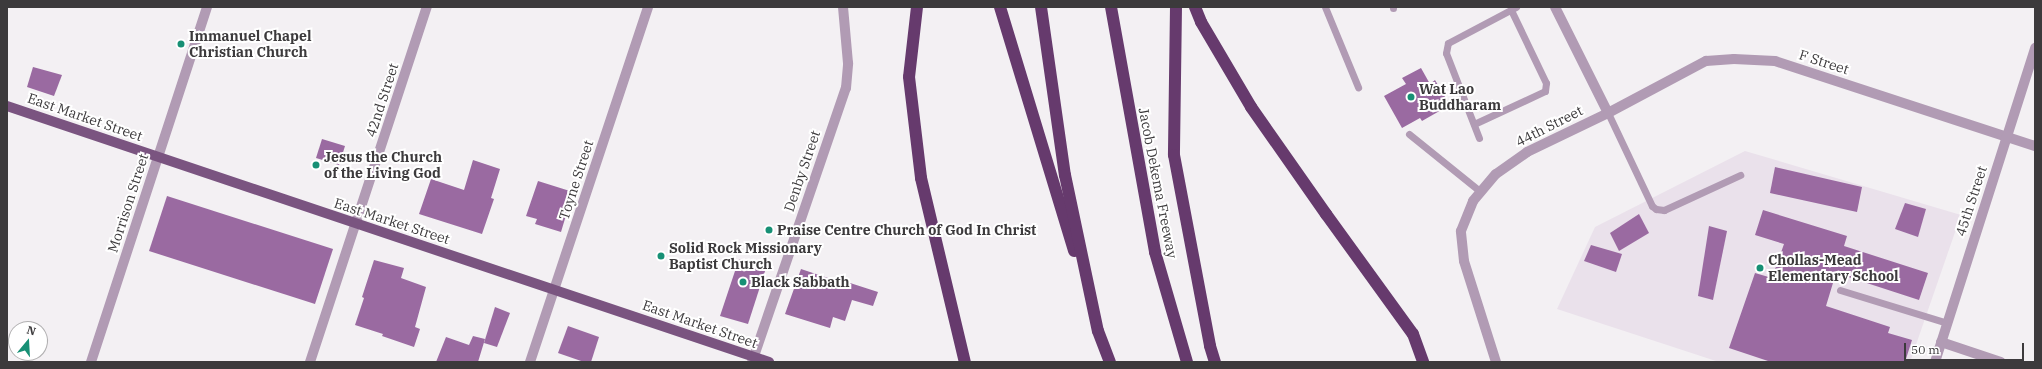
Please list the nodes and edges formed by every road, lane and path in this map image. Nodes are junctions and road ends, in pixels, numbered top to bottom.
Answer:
1 (207, 7) edge
2 (427, 7) edge
3 (648, 7) edge
4 (843, 7) edge
5 (917, 7) edge
6 (1000, 7) edge
7 (1041, 7) edge
8 (1111, 7) edge
9 (1176, 7) edge
10 (1195, 7) edge
11 (1325, 7) edge
12 (1555, 7) edge
13 (1514, 8) edge
14 (2035, 48) edge
15 (1358, 87) dead end
16 (7, 106) edge
17 (1608, 113) junction
18 (1474, 124) junction
19 (1409, 134) dead end
20 (2006, 137) junction
21 (1479, 138) dead end
22 (2035, 146) edge
23 (158, 157) junction
24 (1740, 175) dead end
25 (1481, 192) junction
26 (356, 224) junction
27 (555, 289) junction
28 (1840, 290) dead end
29 (1947, 323) junction
30 (1098, 331) junction
31 (1941, 342) junction
32 (753, 359) edge
33 (91, 362) edge
34 (310, 362) edge
35 (530, 362) edge
36 (769, 362) edge
37 (965, 362) edge
38 (1110, 362) edge
39 (1187, 362) edge
40 (1215, 362) edge
41 (1423, 362) edge
42 (1496, 362) edge
43 (1935, 362) edge
44 (2001, 362) edge

1 - 23 street, Morrison Street
2 - 26 street, 42nd Street
3 - 27 street, Toyne Street
4 - 32 street, Denby Street
5 - 37 highway
6 - 30 highway
7 - 30 highway
8 - 39 highway, Jacob Dekema Freeway
9 - 40 highway
10 - 41 highway
11 - 15 lane
12 - 17 street
13 - 18 lane
13 - 18 lane
14 - 20 street, 45th Street
16 - 23 main road, East Market Street
17 - 20 street, F Street
17 - 24 lane
17 - 25 street, 44th Street
18 - 21 lane
19 - 25 lane
20 - 22 street, F Street
20 - 29 street, 45th Street
23 - 26 main road, East Market Street
23 - 33 street, Morrison Street
25 - 42 street, 44th Street
26 - 27 main road, East Market Street
26 - 34 street, 42nd Street
27 - 32 main road, East Market Street
27 - 35 street, Toyne Street
28 - 29 lane
29 - 31 street, 45th Street
30 - 38 highway
31 - 43 street, 45th Street
31 - 44 street
32 - 36 main road, East Market Street

